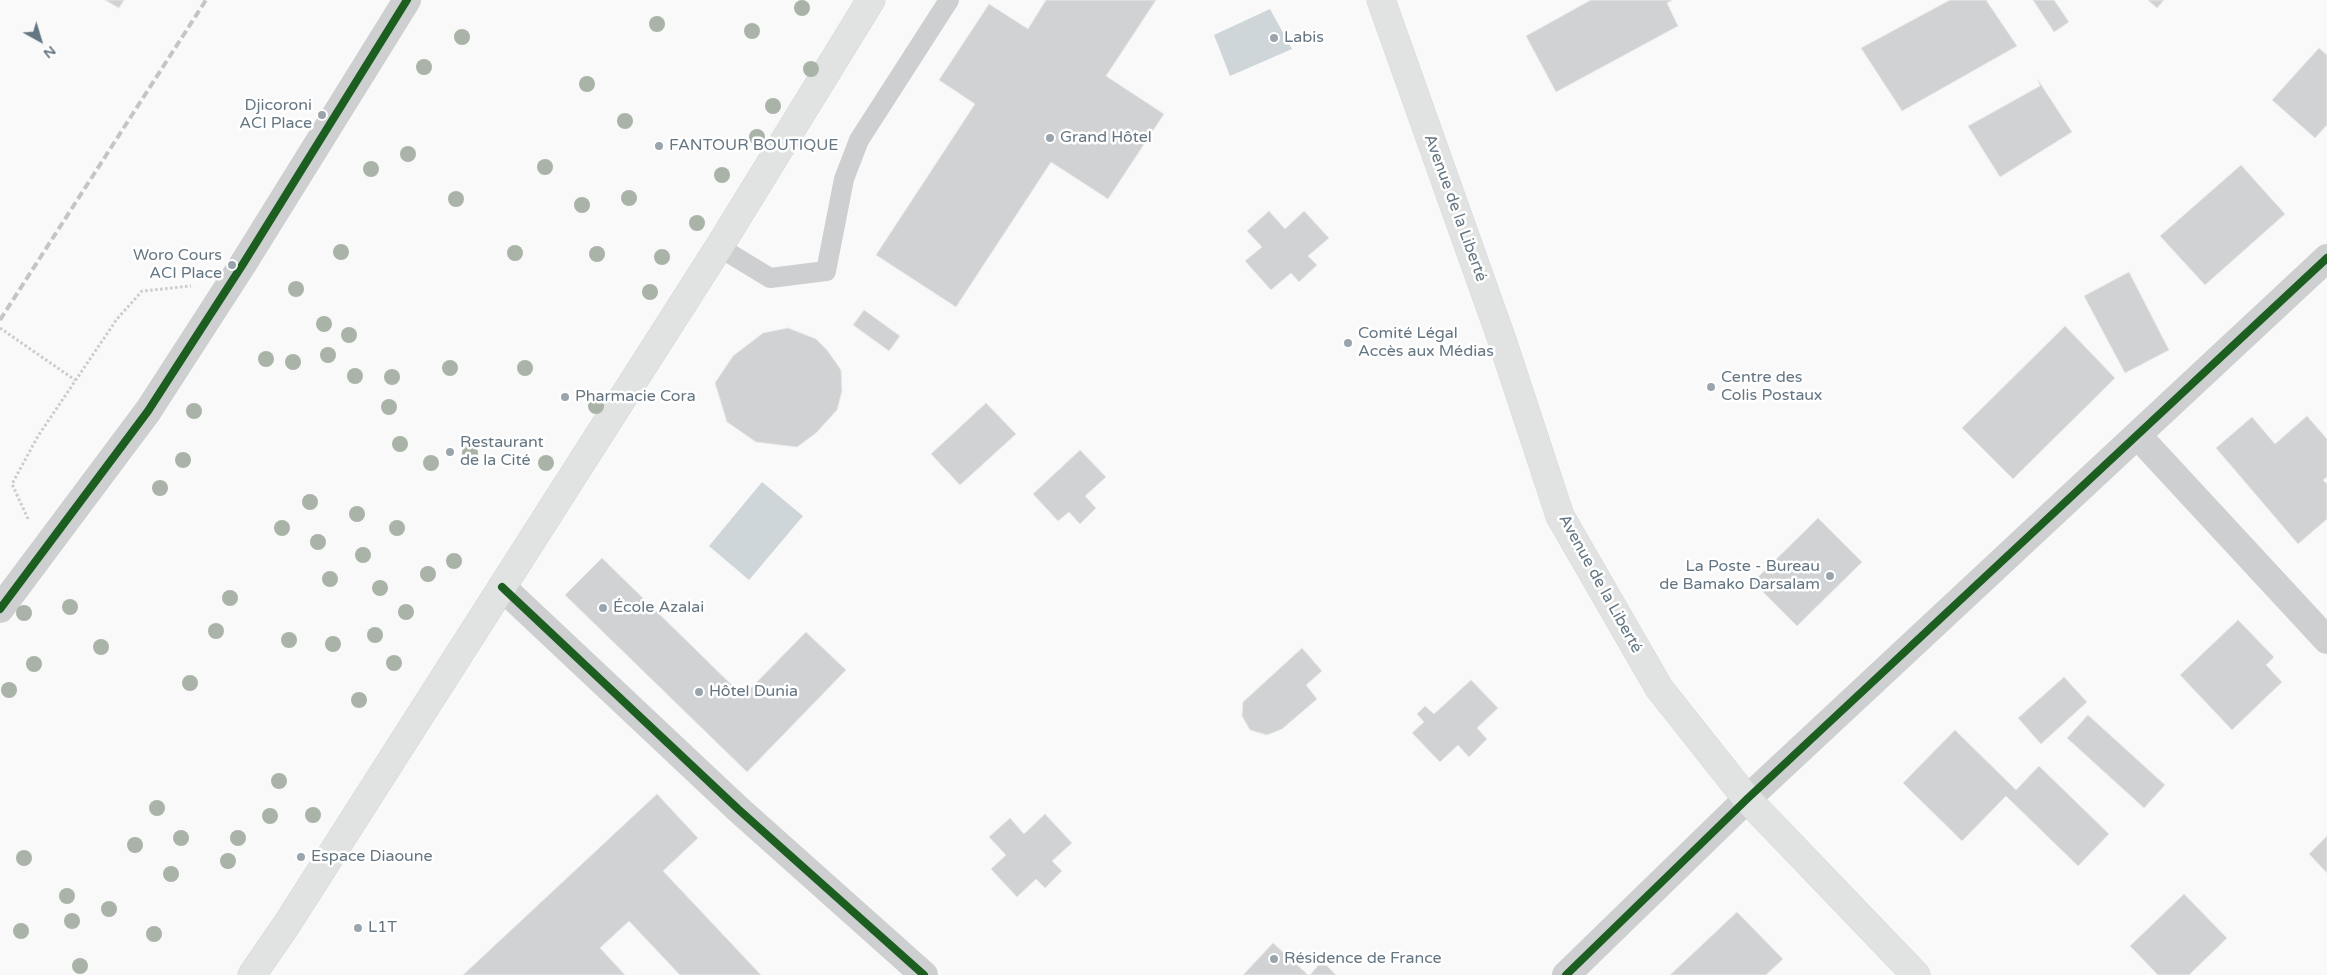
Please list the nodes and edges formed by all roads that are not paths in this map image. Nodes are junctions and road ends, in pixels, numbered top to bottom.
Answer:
1 (407, 0) edge
2 (871, 0) edge
3 (949, 0) edge
4 (1381, 0) edge
5 (719, 247) junction
6 (2327, 258) edge
7 (2138, 436) junction
8 (502, 587) junction
9 (0, 609) edge
10 (2327, 640) edge
11 (1747, 800) junction
12 (252, 975) edge
13 (924, 975) edge
14 (1566, 975) edge
15 (1916, 975) edge

1 - 9 street
2 - 5 main road
3 - 5 lane
4 - 11 main road, Avenue de la Liberté
5 - 8 main road
6 - 7 street
7 - 10 street
7 - 11 street
8 - 12 main road
8 - 13 street
11 - 14 street
11 - 15 main road, Avenue de la Liberté

